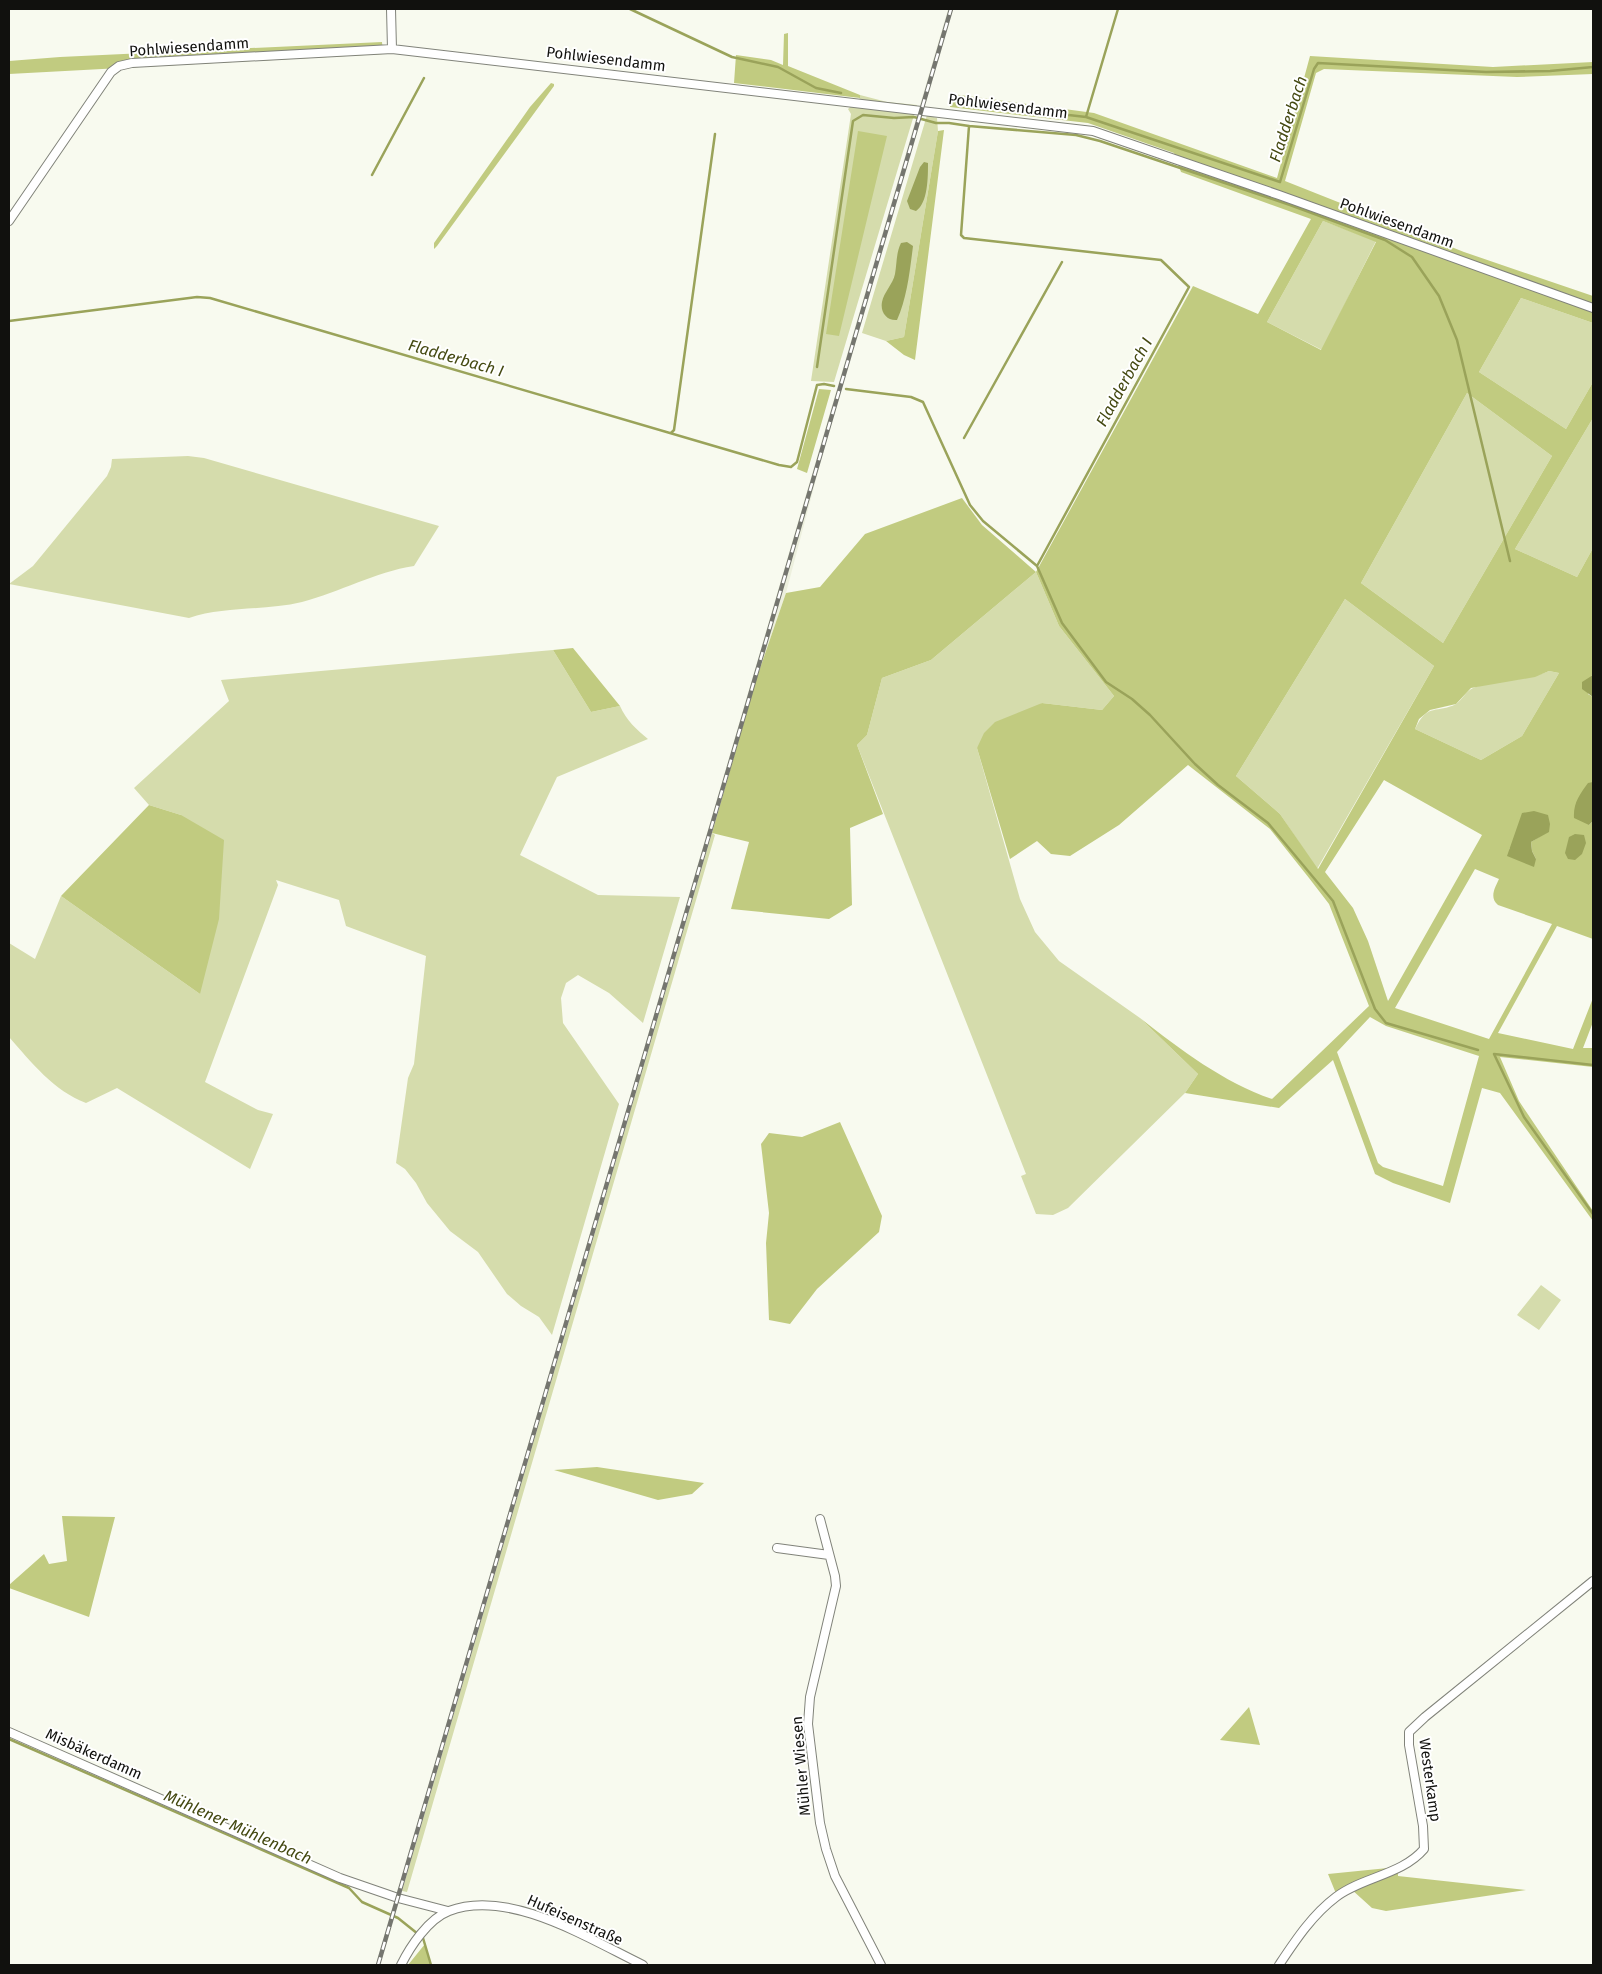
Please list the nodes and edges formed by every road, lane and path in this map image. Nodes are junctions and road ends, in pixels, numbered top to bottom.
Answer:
1 (391, 9) edge
2 (392, 49) junction
3 (9, 221) edge
4 (1593, 308) edge
5 (820, 1519) dead end
6 (777, 1548) dead end
7 (829, 1555) junction
8 (1593, 1581) edge
9 (9, 1732) edge
10 (448, 1911) junction
11 (402, 1965) edge
12 (643, 1965) edge
13 (881, 1965) edge
14 (1279, 1965) edge

1 - 2 street
2 - 3 street, Pohlwiesendamm
2 - 4 street, Pohlwiesendamm
5 - 7 street, Mühler Wiesen
6 - 7 street
7 - 13 street, Mühler Wiesen
8 - 14 street, Westerkamp
9 - 10 street, Misbäkerdamm
10 - 11 street, Hufeisenstraße
10 - 12 street, Hufeisenstraße

